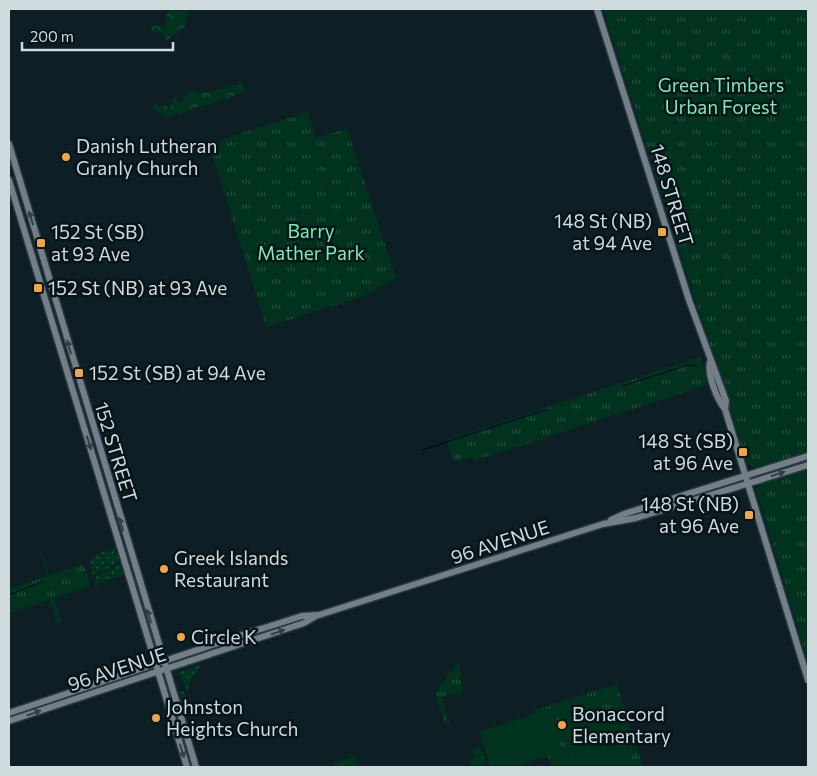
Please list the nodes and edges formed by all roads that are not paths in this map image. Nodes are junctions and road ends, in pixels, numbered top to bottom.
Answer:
1 (597, 9) edge
2 (9, 144) edge
3 (9, 180) edge
4 (808, 456) edge
5 (808, 465) edge
6 (745, 476) junction
7 (748, 483) junction
8 (603, 524) junction
9 (126, 568) junction
10 (136, 571) junction
11 (320, 615) junction
12 (162, 661) junction
13 (155, 663) junction
14 (165, 669) junction
15 (157, 671) junction
16 (808, 680) edge
17 (12, 712) edge
18 (9, 721) edge
19 (188, 767) edge
20 (196, 767) edge

1 - 6 main road, 148 STREET
10 -> 2 main road, 152 STREET
3 -> 9 main road, 152 STREET
4 - 6 main road, 96 AVENUE
7 -> 5 main road, 96 AVENUE
6 - 7 main road, 148 STREET
6 - 8 main road, 96 AVENUE
7 - 8 main road, 96 AVENUE
7 - 16 main road, 148 STREET
8 - 11 main road, 96 AVENUE
9 - 10 main road
9 - 13 main road, 152 STREET
12 -> 10 main road, 152 STREET
11 - 12 main road, 96 AVENUE
14 -> 11 main road, 96 AVENUE
12 - 13 main road, 96 AVENUE
12 - 14 main road, 152 STREET
13 - 15 main road, 152 STREET
13 - 17 main road, 96 AVENUE
14 - 15 main road, 96 AVENUE
14 - 20 main road, 152 STREET
18 -> 15 main road, 96 AVENUE
15 -> 19 main road, 152 STREET
17 - 18 main road

